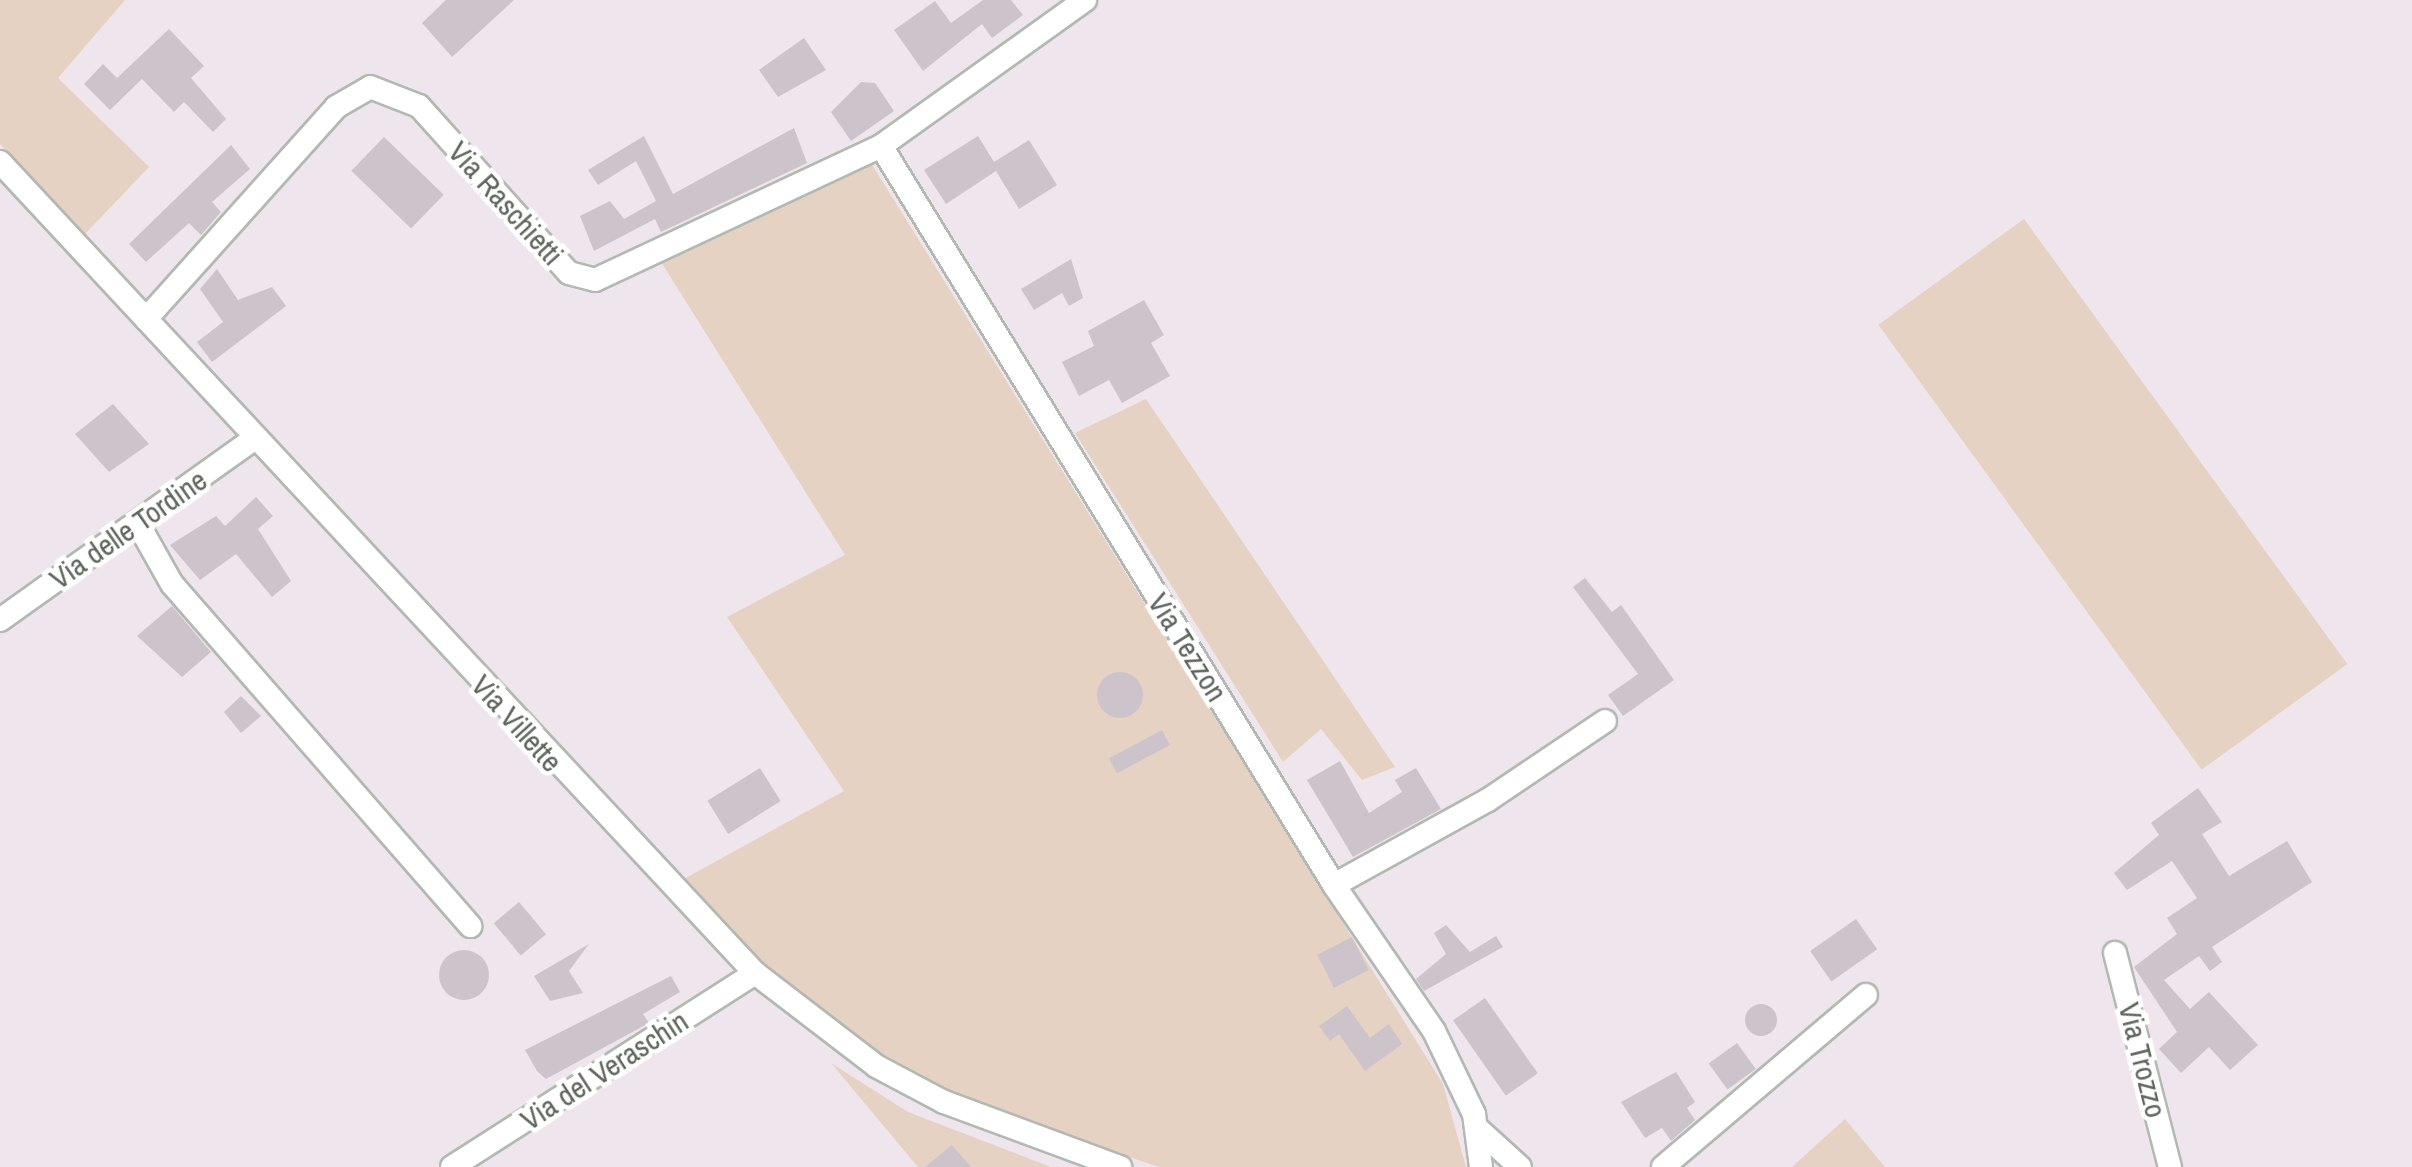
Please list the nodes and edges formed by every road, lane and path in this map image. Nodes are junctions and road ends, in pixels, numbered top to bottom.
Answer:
1 (1085, 0) edge
2 (881, 146) junction
3 (0, 162) edge
4 (146, 319) junction
5 (255, 438) junction
6 (137, 522) junction
7 (0, 620) edge
8 (1604, 720) dead end
9 (1334, 885) junction
10 (470, 926) dead end
11 (2115, 953) dead end
12 (755, 973) junction
13 (1866, 995) dead end
14 (1483, 1154) edge
15 (452, 1167) edge
16 (1120, 1167) edge
17 (1520, 1167) edge
18 (1664, 1167) edge
19 (2170, 1167) edge

1 - 2 street, Via Raschietti
2 - 4 street, Via Raschietti
2 - 9 street, Via Tezzon
3 - 4 street, Via Villette
4 - 5 street, Via Villette
5 - 6 street, Via delle Tordine
5 - 12 street, Via Villette
6 - 7 street, Via delle Tordine
6 - 10 street
8 - 9 street
9 - 14 street, Via Tezzon
11 - 19 street, Via Trozzo
12 - 15 street, Via del Veraschin
12 - 16 street, Via Villette
13 - 18 street
14 - 17 street

